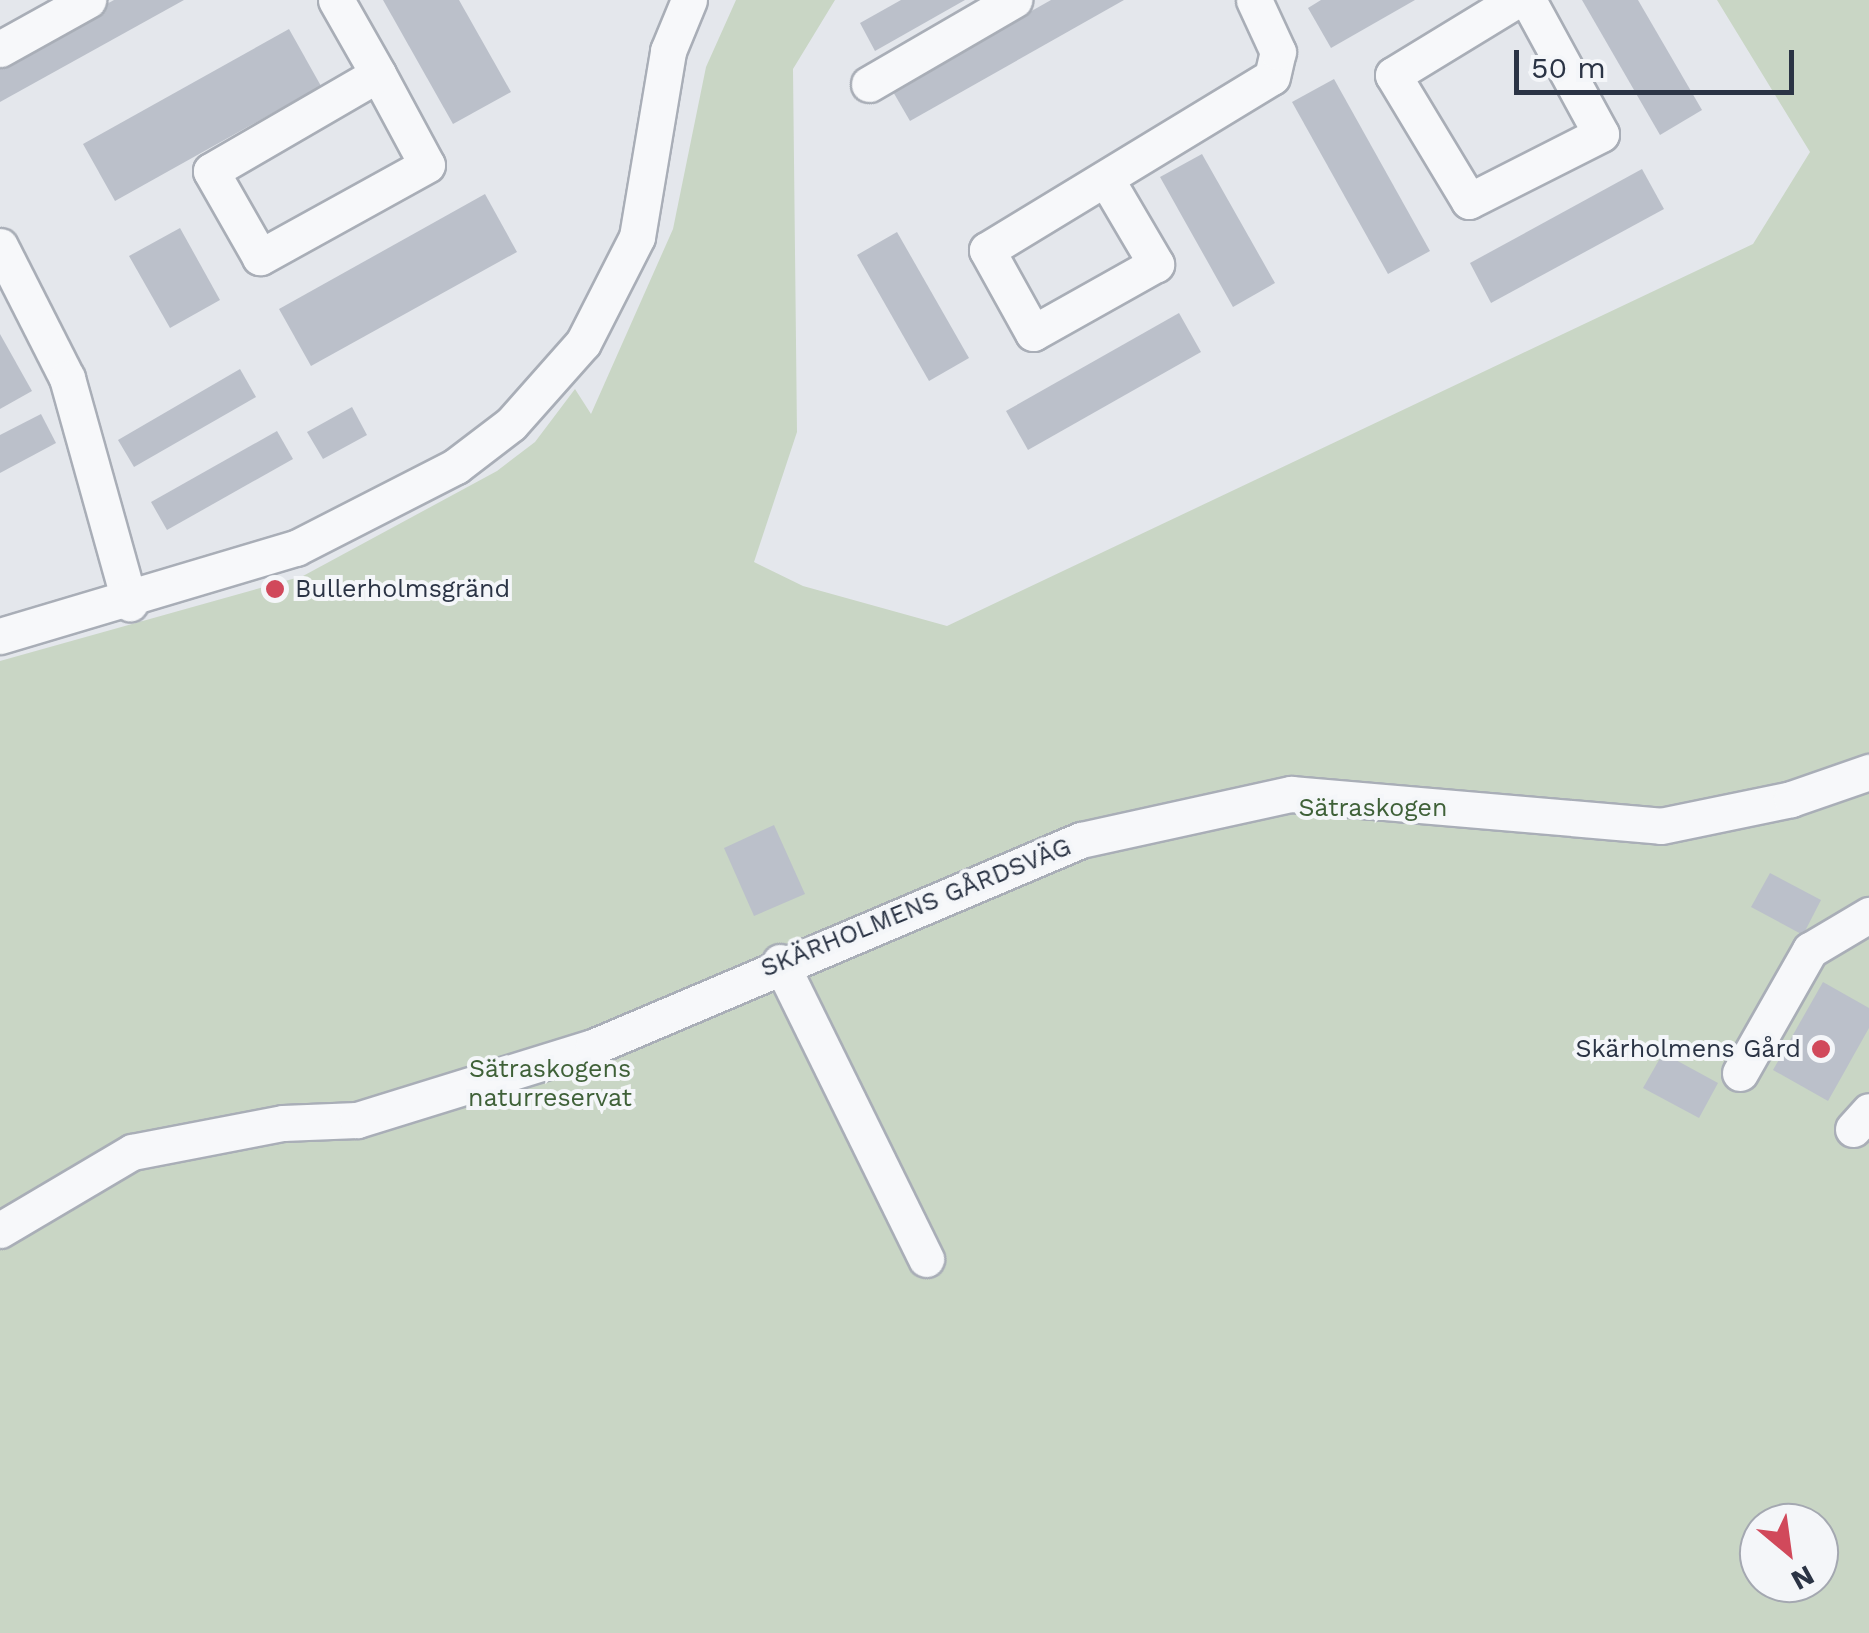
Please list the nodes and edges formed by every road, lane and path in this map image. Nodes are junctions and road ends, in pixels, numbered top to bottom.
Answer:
1 (88, 0) edge
2 (336, 0) edge
3 (688, 0) edge
4 (1014, 0) edge
5 (1254, 0) edge
6 (1516, 0) edge
7 (1528, 0) edge
8 (0, 49) edge
9 (378, 74) junction
10 (870, 84) dead end
11 (1106, 179) junction
12 (0, 246) edge
13 (130, 602) junction
14 (0, 636) edge
15 (1869, 772) edge
16 (1869, 915) edge
17 (780, 962) junction
18 (1740, 1073) dead end
19 (0, 1230) edge
20 (926, 1259) dead end

1 - 8 street
2 - 9 street
3 - 13 street
4 - 10 street
5 - 11 street
6 - 7 street
9 - 9 street
11 - 11 street
12 - 13 street
13 - 14 street
15 - 17 street, SKÄRHOLMENS GÅRDSVÄG
16 - 18 street
17 - 19 street, SKÄRHOLMENS GÅRDSVÄG
17 - 20 street

